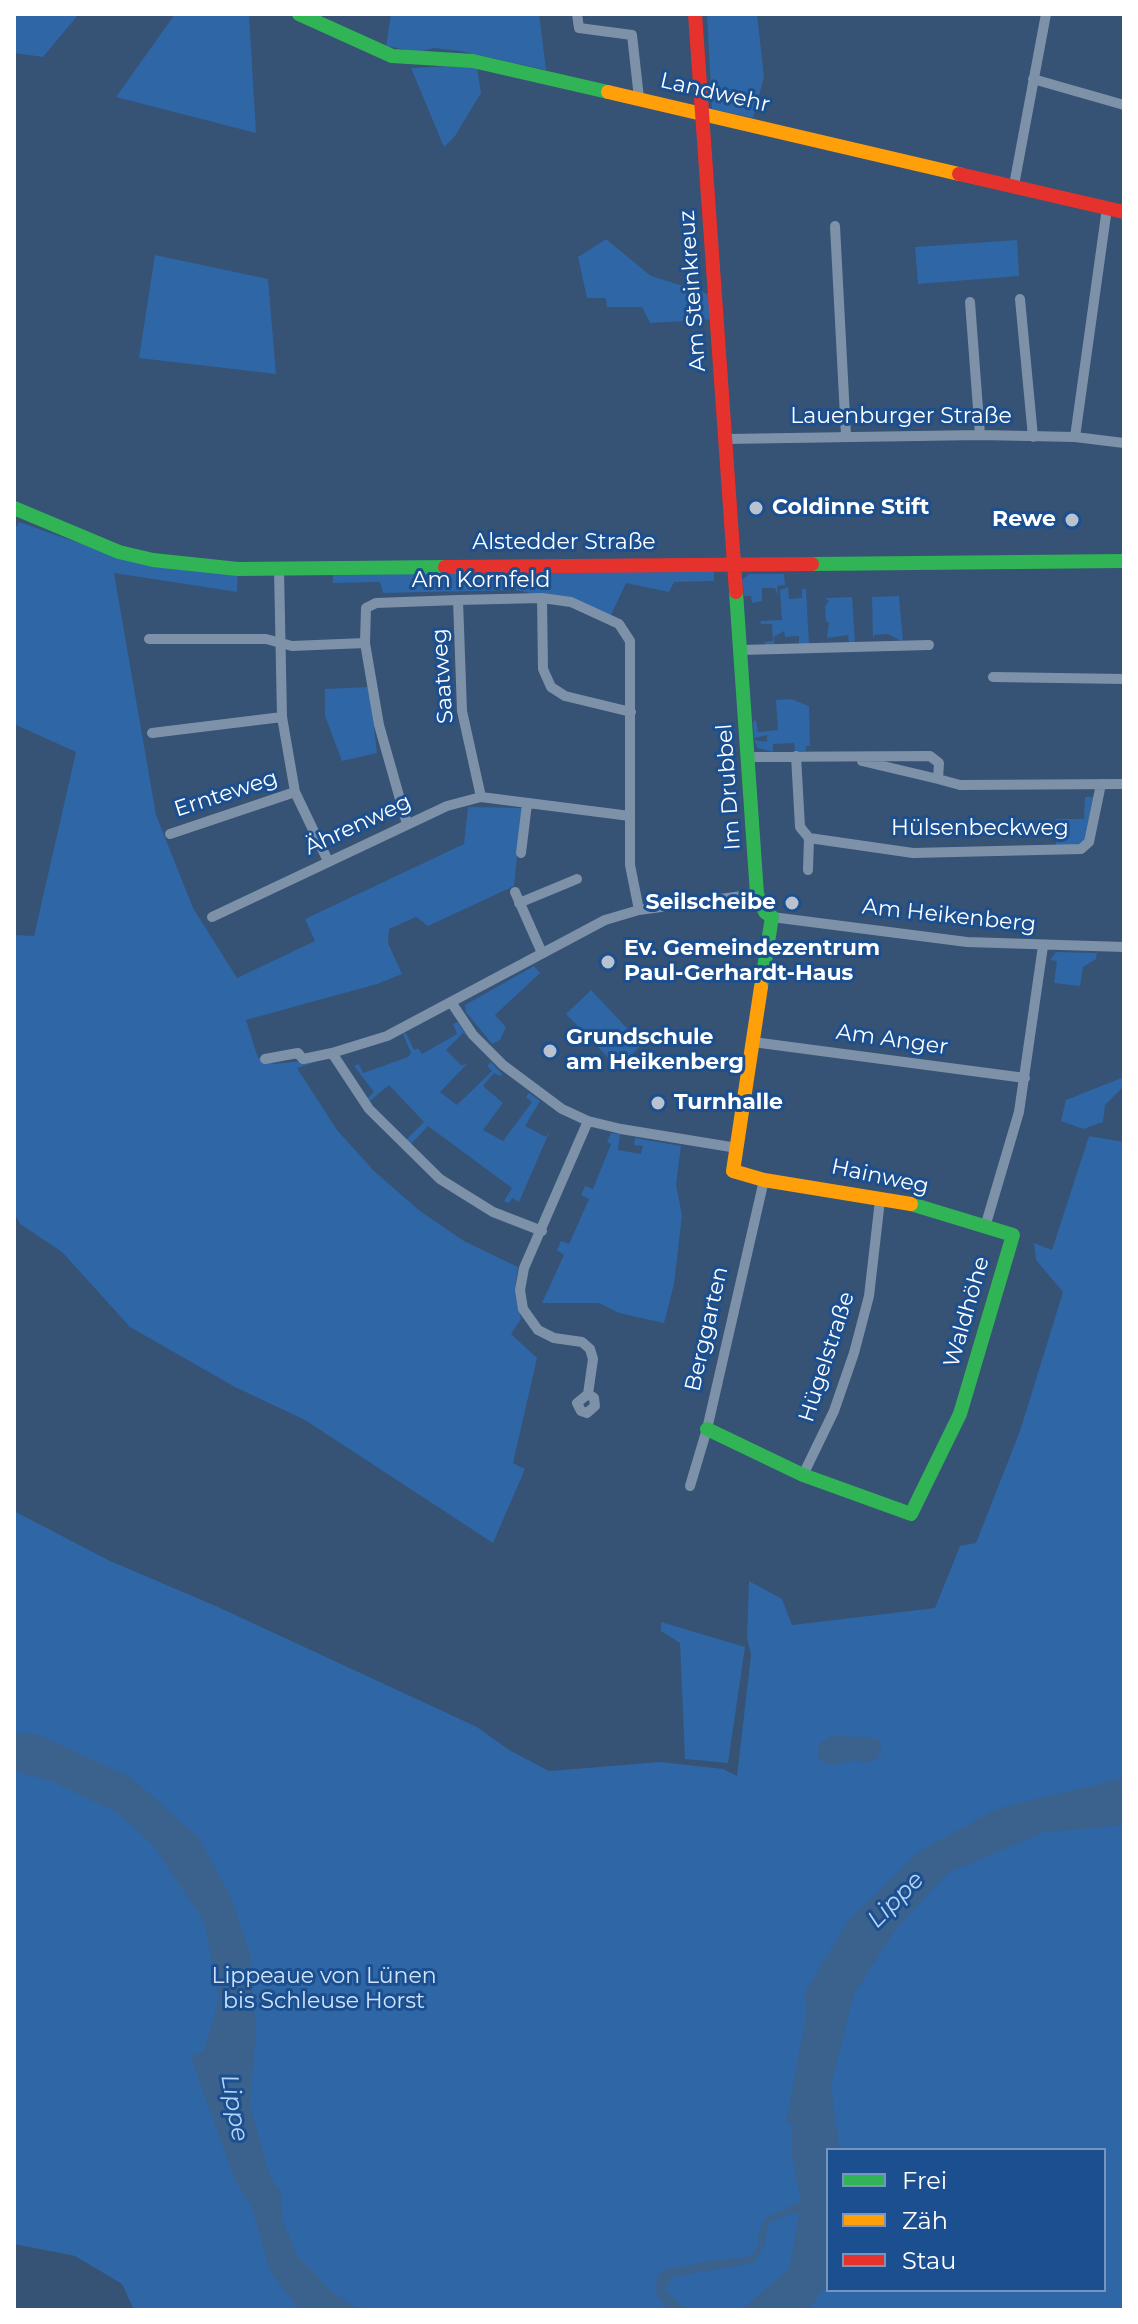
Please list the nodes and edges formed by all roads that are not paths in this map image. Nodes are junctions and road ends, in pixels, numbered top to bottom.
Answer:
1 (299, 14) edge
2 (577, 14) edge
3 (695, 14) edge
4 (1046, 14) edge
5 (1033, 79) junction
6 (639, 98) junction
7 (1124, 105) edge
8 (701, 113) junction
9 (1014, 185) junction
10 (1107, 208) junction
11 (1124, 212) edge
12 (835, 226) dead end
13 (1020, 299) dead end
14 (970, 302) dead end
15 (980, 435) junction
16 (846, 436) junction
17 (1033, 437) junction
18 (1075, 437) junction
19 (726, 439) junction
20 (1124, 443) edge
21 (14, 508) edge
22 (1124, 561) edge
23 (735, 565) junction
24 (279, 569) junction
25 (542, 598) junction
26 (458, 600) junction
27 (149, 639) dead end
28 (279, 643) junction
29 (365, 643) junction
30 (929, 645) dead end
31 (741, 650) junction
32 (993, 677) dead end
33 (1124, 679) edge
34 (631, 712) junction
35 (282, 717) junction
36 (152, 733) dead end
37 (796, 756) junction
38 (844, 756) junction
39 (749, 757) junction
40 (938, 779) junction
41 (1101, 784) junction
42 (1124, 784) edge
43 (295, 792) junction
44 (481, 797) junction
45 (527, 804) junction
46 (630, 816) junction
47 (407, 824) junction
48 (170, 834) dead end
49 (809, 838) junction
50 (521, 853) dead end
51 (328, 861) junction
52 (808, 870) dead end
53 (577, 879) dead end
54 (757, 894) junction
55 (639, 910) junction
56 (212, 917) dead end
57 (772, 917) junction
58 (1043, 946) junction
59 (1124, 947) edge
60 (542, 953) junction
61 (451, 1002) junction
62 (753, 1042) junction
63 (332, 1053) junction
64 (265, 1059) dead end
65 (1025, 1078) junction
66 (588, 1121) junction
67 (737, 1148) junction
68 (764, 1180) junction
69 (880, 1200) junction
70 (985, 1227) junction
71 (542, 1231) junction
72 (588, 1394) dead end
73 (707, 1429) junction
74 (803, 1475) junction
75 (690, 1486) dead end

1 - 6 street, Landwehr
2 - 6 street
3 - 8 street, Am Steinkreuz
4 - 5 street
5 - 7 street
5 - 9 street
6 - 8 street, Landwehr
8 - 9 street, Landwehr
8 - 19 street, Am Steinkreuz
9 - 10 street, Landwehr
10 - 11 street, Landwehr
10 - 18 street
12 - 16 street
13 - 17 street
14 - 15 street
15 - 16 street, Lauenburger Straße
15 - 17 street, Lauenburger Straße
16 - 19 street, Lauenburger Straße
17 - 18 street, Lauenburger Straße
18 - 20 street, Lauenburger Straße
19 - 23 street, Am Steinkreuz
21 - 24 street, Alstedder Straße
22 - 23 street, Alstedder Straße
23 - 24 street, Alstedder Straße
23 - 31 street, Im Drubbel
24 - 28 street, Ernteweg
25 - 26 street, Am Kornfeld
25 - 34 street, Am Kornfeld
25 - 34 street
26 - 29 street, Am Kornfeld
26 - 44 street, Saatweg
27 - 28 street
28 - 29 street
28 - 35 street, Ernteweg
29 - 47 street, Am Kornfeld
30 - 31 street
31 - 39 street, Im Drubbel
32 - 33 street
34 - 46 street, Am Kornfeld
35 - 36 street
35 - 43 street, Ernteweg
37 - 38 street
37 - 39 street
37 - 49 street
38 - 40 street
38 - 40 street
39 - 54 street, Im Drubbel
40 - 41 street
41 - 42 street
41 - 49 street, Hülsenbeckweg
43 - 48 street, Ernteweg
43 - 51 street, Ernteweg
44 - 45 street, Ährenweg
44 - 47 street, Ährenweg
45 - 46 street, Ährenweg
45 - 50 street
46 - 55 street, Am Kornfeld
47 - 51 street, Ährenweg
49 - 52 street
51 - 56 street, Ährenweg
53 - 60 street
54 - 55 street
54 - 57 street, Im Drubbel
55 - 60 street
57 - 58 street, Am Heikenberg
57 - 62 street
58 - 59 street, Am Heikenberg
58 - 65 street, Waldhöhe
60 - 61 street
61 - 63 street
61 - 66 street
62 - 65 street, Am Anger
62 - 67 street
63 - 64 street
63 - 71 street
65 - 70 street, Waldhöhe
66 - 67 street
66 - 71 street
67 - 68 street
68 - 69 street, Hainweg
68 - 73 street, Berggarten
69 - 70 street, Hainweg
69 - 74 street, Hügelstraße
70 - 74 street, Waldhöhe
71 - 72 street
73 - 74 street
73 - 75 street, Berggarten

